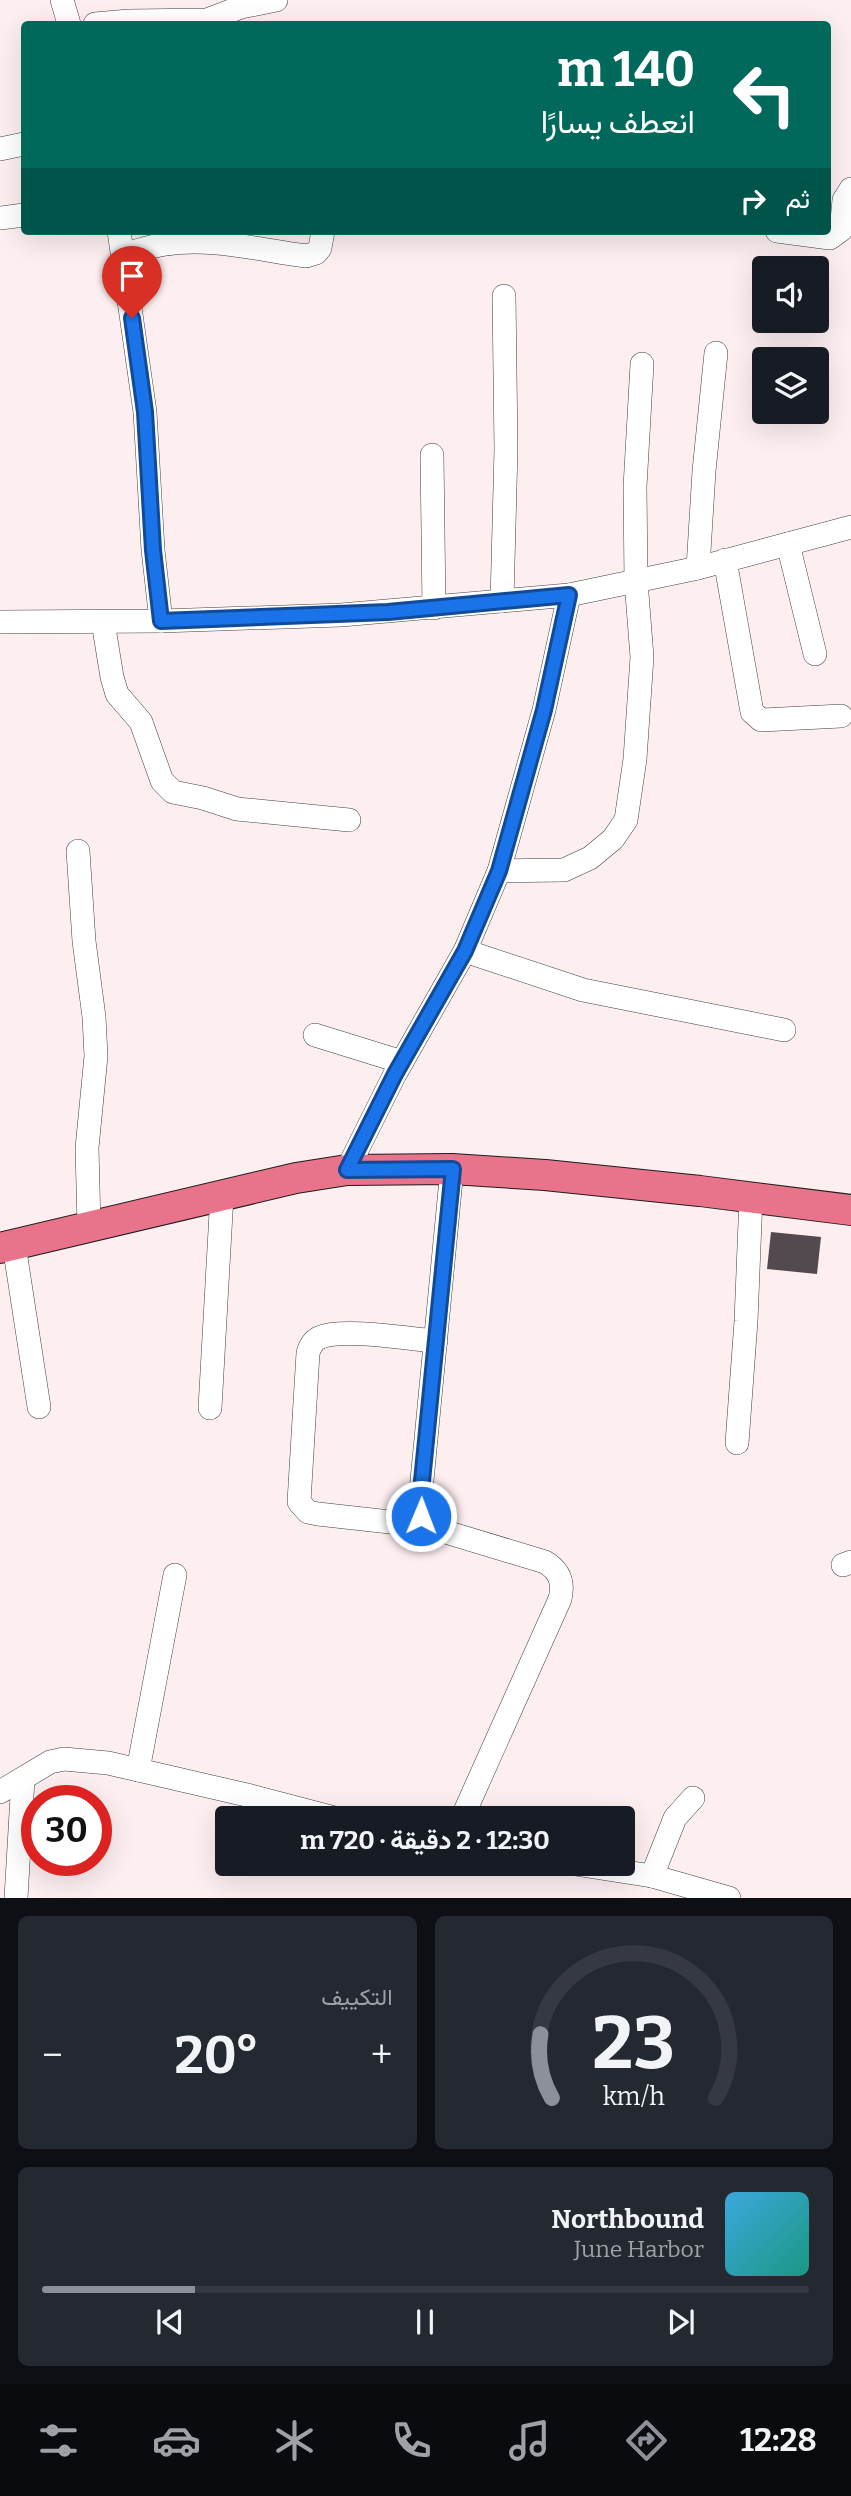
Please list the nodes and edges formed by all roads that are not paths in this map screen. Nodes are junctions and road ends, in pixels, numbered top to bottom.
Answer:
1 (62, 0) edge
2 (276, 0) edge
3 (68, 21) edge
4 (129, 21) edge
5 (21, 146) edge
6 (0, 149) edge
7 (851, 189) edge
8 (21, 215) edge
9 (0, 218) edge
10 (120, 235) edge
11 (322, 235) edge
12 (807, 235) edge
13 (123, 255) junction
14 (504, 296) dead end
15 (716, 353) dead end
16 (642, 364) dead end
17 (432, 455) dead end
18 (851, 527) edge
19 (788, 544) junction
20 (725, 561) junction
21 (698, 568) junction
22 (636, 581) junction
23 (569, 595) junction
24 (502, 601) junction
25 (434, 608) junction
26 (161, 621) junction
27 (0, 622) edge
28 (103, 622) junction
29 (815, 654) dead end
30 (841, 716) dead end
31 (349, 820) dead end
32 (78, 850) dead end
33 (499, 871) junction
34 (465, 951) junction
35 (784, 1030) dead end
36 (315, 1035) dead end
37 (402, 1062) junction
38 (453, 1169) junction
39 (347, 1170) junction
40 (222, 1195) junction
41 (751, 1198) junction
42 (851, 1210) edge
43 (89, 1226) junction
44 (7, 1246) edge
45 (436, 1341) junction
46 (39, 1407) dead end
47 (210, 1408) dead end
48 (737, 1443) dead end
49 (426, 1527) junction
50 (175, 1575) dead end
51 (138, 1770) junction
52 (23, 1779) junction
53 (0, 1792) edge
54 (693, 1798) dead end
55 (286, 1806) edge
56 (467, 1806) edge
57 (635, 1873) edge
58 (652, 1876) junction
59 (16, 1898) edge
60 (729, 1898) edge

1 - 3 street
2 - 4 street
5 - 6 street
7 - 12 street
8 - 9 street
10 - 13 street
11 - 13 street
13 - 26 street
14 - 24 street
15 - 21 street
16 - 22 street
17 - 25 street
18 - 19 street
19 - 20 street
19 - 29 street
20 - 21 street
20 - 30 street
21 - 22 street
22 - 23 street
22 - 33 street
23 - 24 street
23 - 33 street
24 - 25 street
25 - 26 street
26 - 28 street
27 - 28 street
28 - 31 street
32 - 43 street
33 - 34 street
34 - 35 street
34 - 37 street
36 - 37 street
37 - 39 street
38 - 39 main road
38 - 41 main road
38 - 45 street
39 - 40 main road
40 - 43 main road
40 - 47 street
41 - 42 main road
41 - 48 street
43 - 44 main road
44 - 46 street
45 - 49 street
45 - 49 street
49 - 56 street
50 - 51 street
51 - 52 street
51 - 55 street
52 - 53 street
52 - 59 street
54 - 58 street
57 - 58 street
58 - 60 street

